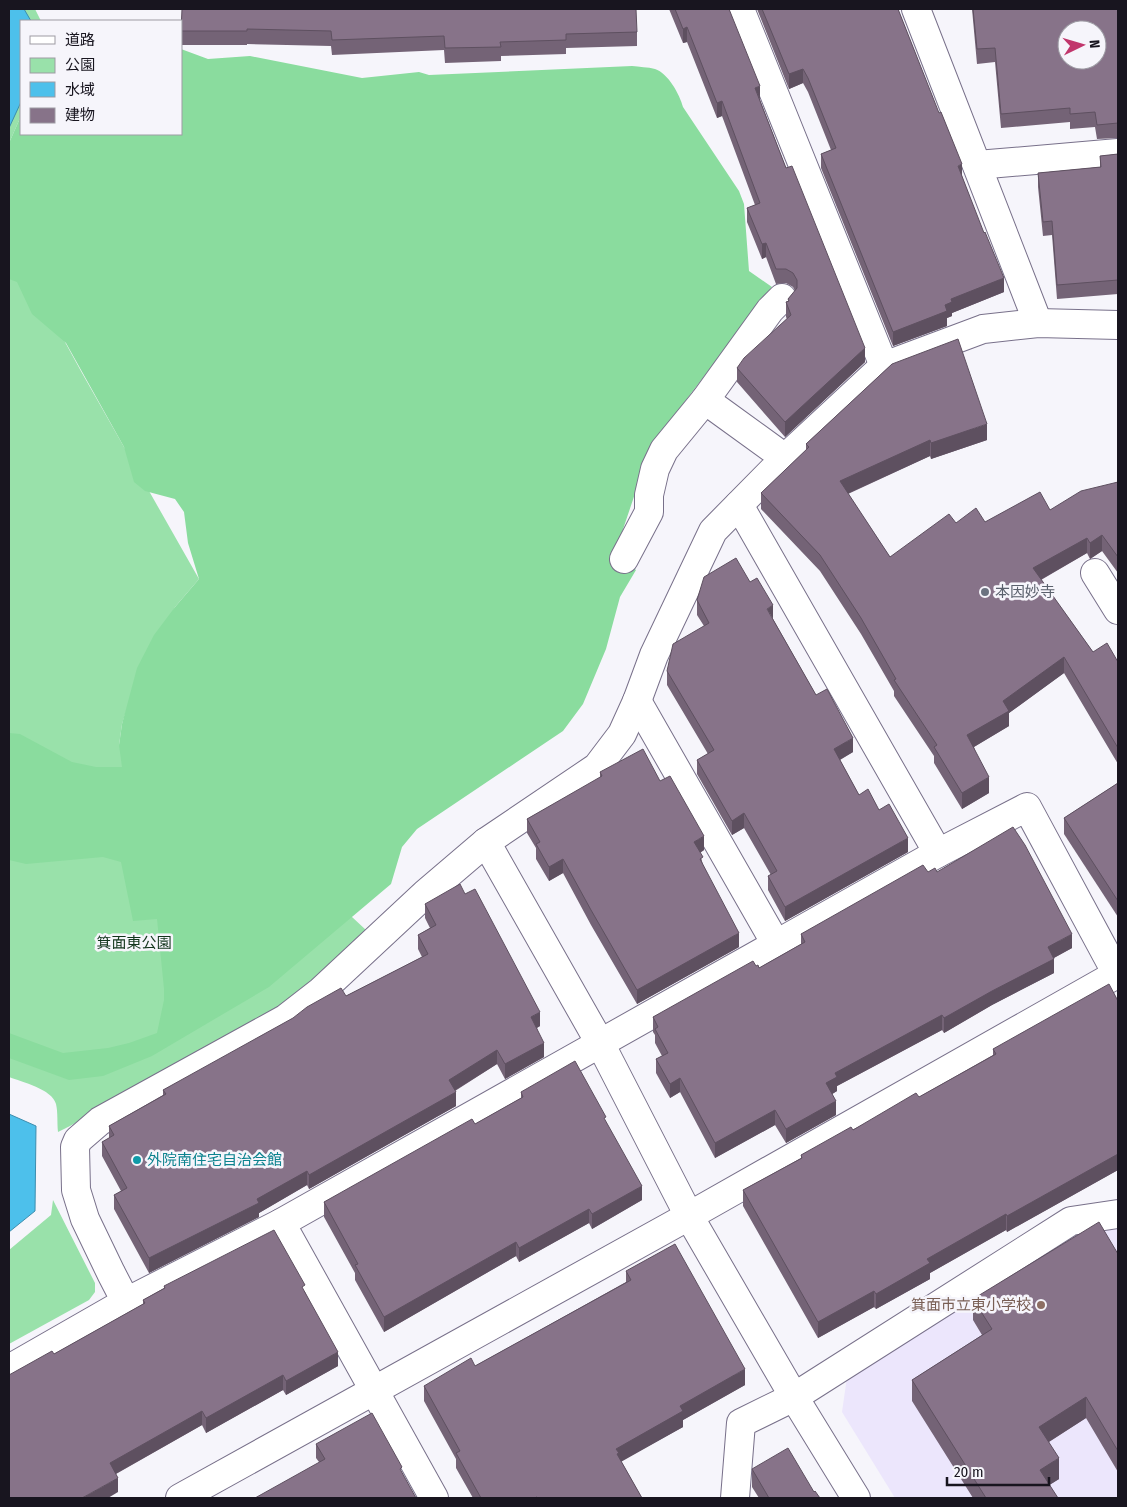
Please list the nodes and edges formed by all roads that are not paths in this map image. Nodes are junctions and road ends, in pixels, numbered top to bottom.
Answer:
1 (740, 9) edge
2 (916, 9) edge
3 (1118, 152) edge
4 (977, 165) junction
5 (782, 298) dead end
6 (1038, 323) junction
7 (1118, 325) edge
8 (884, 366) junction
9 (705, 400) junction
10 (785, 458) junction
11 (739, 505) junction
12 (624, 559) dead end
13 (1095, 573) dead end
14 (1118, 610) edge
15 (637, 701) junction
16 (486, 842) junction
17 (938, 853) junction
18 (776, 944) junction
19 (1118, 974) edge
20 (600, 1044) junction
21 (1118, 1214) edge
22 (689, 1216) junction
23 (281, 1222) junction
24 (126, 1302) junction
25 (9, 1369) edge
26 (374, 1391) junction
27 (794, 1397) junction
28 (180, 1498) edge
29 (434, 1498) edge
30 (735, 1498) edge
31 (856, 1498) edge

1 - 8 street
2 - 4 street
3 - 4 street
4 - 6 street
5 - 9 street
6 - 7 street
6 - 8 street
8 - 10 street
9 - 10 street
9 - 12 street
10 - 11 street
11 - 15 street
11 - 17 street
13 - 14 street
15 - 16 street
15 - 18 street
16 - 20 street
16 - 24 street
17 - 18 street
17 - 19 street
18 - 20 street
19 - 22 street
20 - 22 street
20 - 23 street
21 - 27 street
22 - 26 street
22 - 27 street
23 - 24 street
23 - 26 street
24 - 25 street
26 - 28 street
26 - 29 street
27 - 30 street
27 - 31 street

